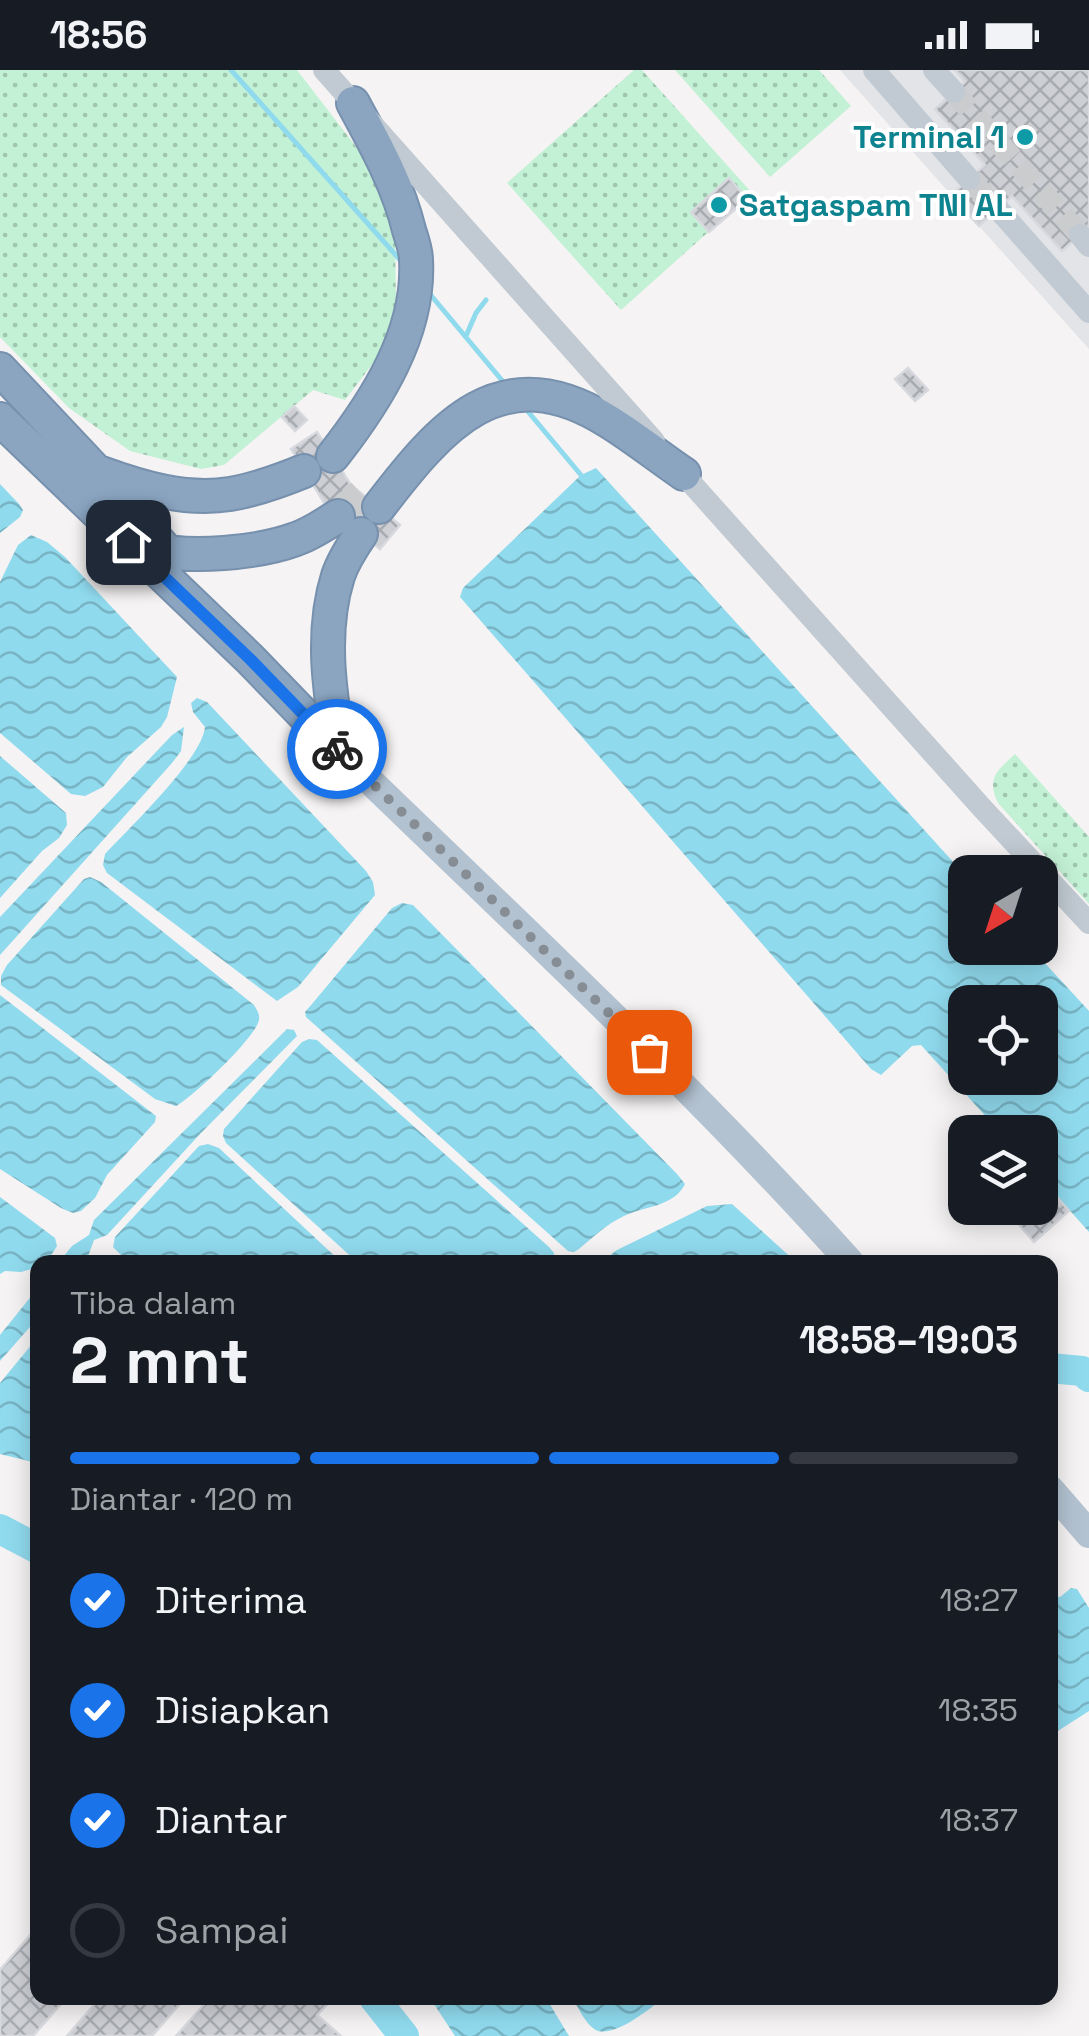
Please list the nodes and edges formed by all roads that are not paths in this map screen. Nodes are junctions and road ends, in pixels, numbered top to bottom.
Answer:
1 (324, 70) edge
2 (874, 70) edge
3 (934, 70) edge
4 (954, 92) tunnel mouth
5 (352, 103) junction
6 (970, 180) tunnel mouth
7 (998, 209) tunnel mouth
8 (1089, 312) edge
9 (0, 369) edge
10 (0, 419) edge
11 (96, 472) junction
12 (684, 474) junction
13 (360, 513) junction
14 (128, 542) junction
15 (167, 553) junction
16 (250, 659) junction
17 (340, 751) junction
18 (1089, 924) edge
19 (844, 1255) edge
20 (1058, 1499) edge
21 (1089, 1534) edge

1 - 5 street
2 - 6 street
3 - 4 street
5 - 11 highway
5 - 12 street
7 - 8 street
9 - 11 highway
10 - 14 highway
11 - 15 highway
12 - 13 highway
12 - 18 street
13 - 15 highway
13 - 17 highway
14 - 15 highway
14 - 16 highway
15 - 16 highway
16 - 17 highway
17 - 19 main road
20 - 21 main road

